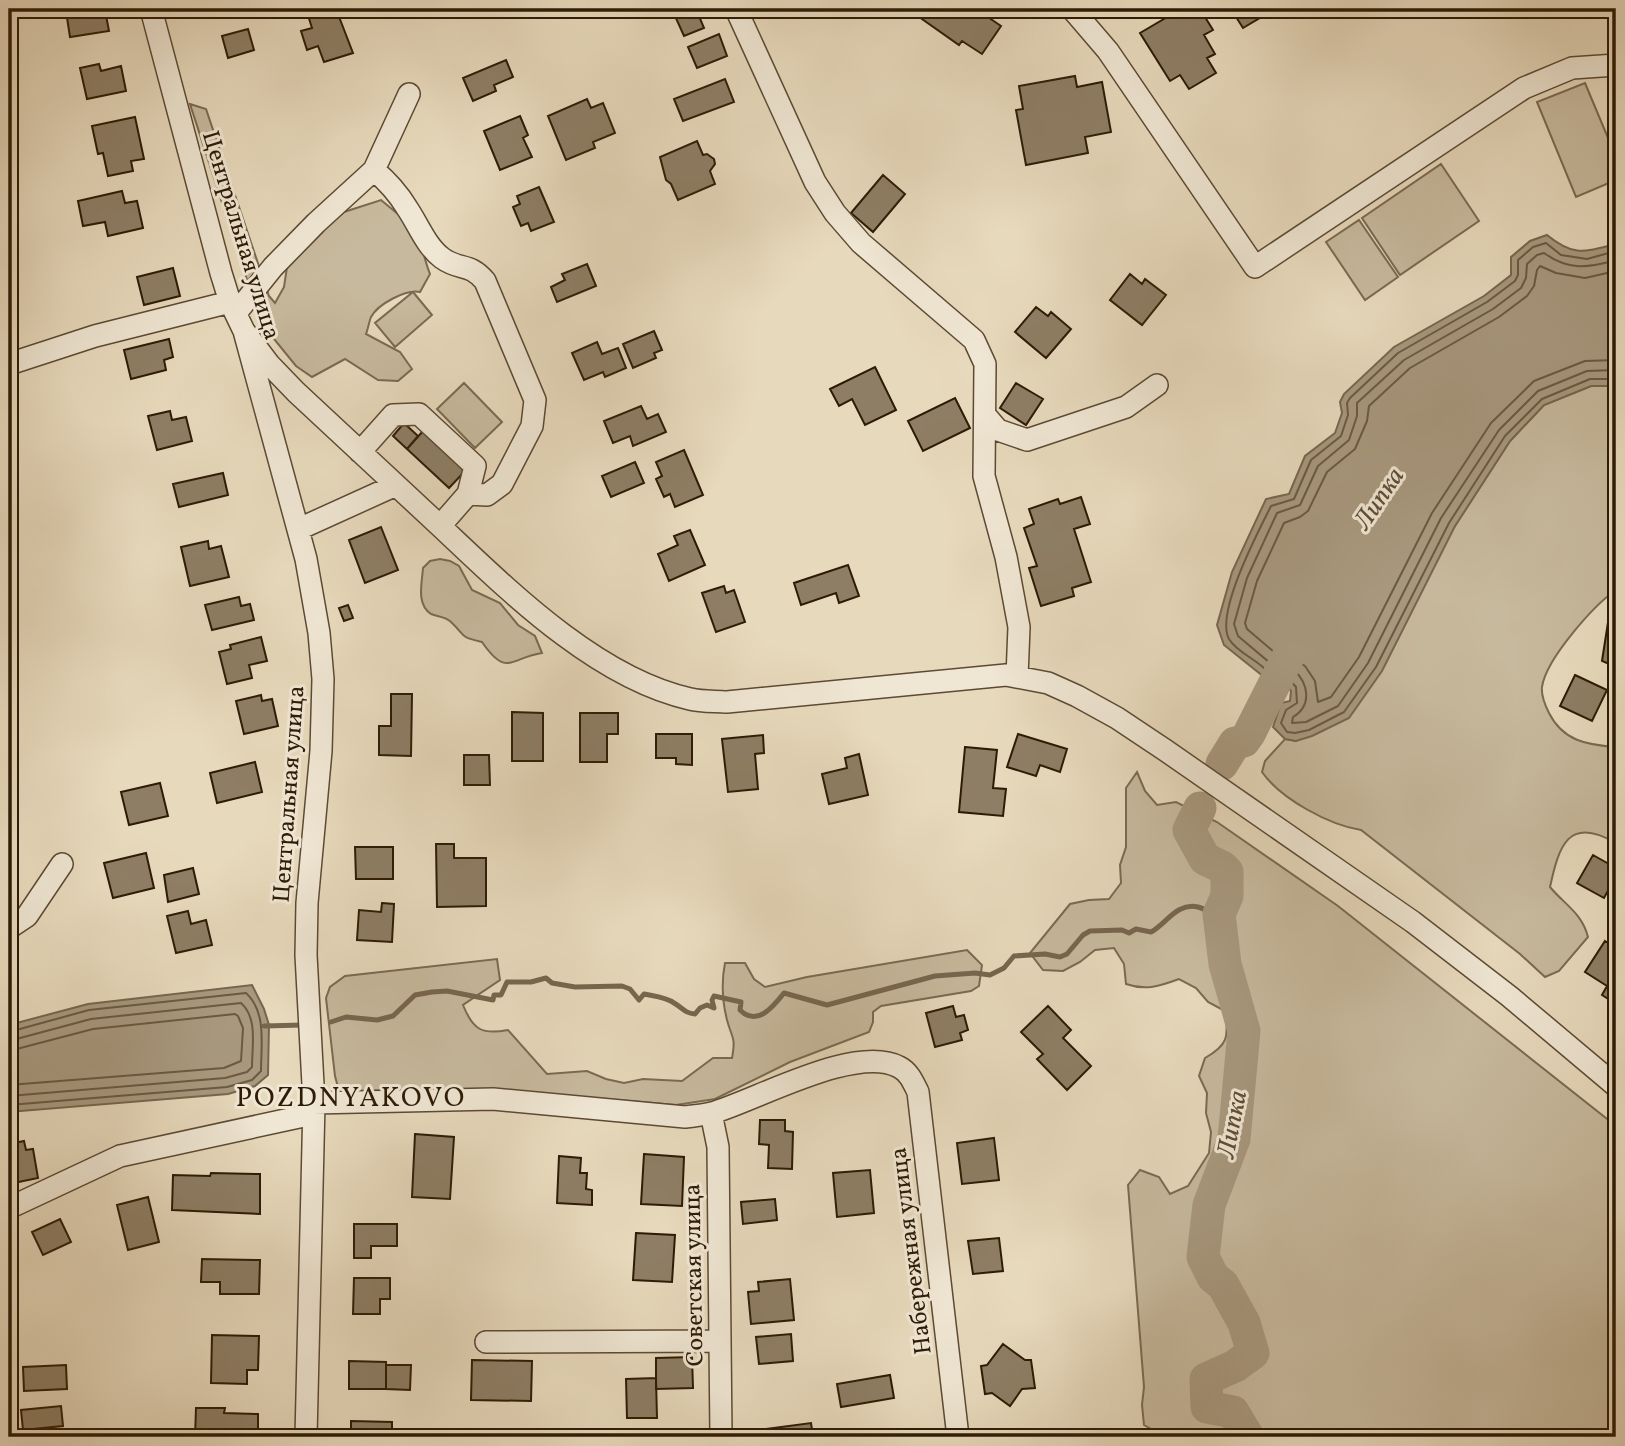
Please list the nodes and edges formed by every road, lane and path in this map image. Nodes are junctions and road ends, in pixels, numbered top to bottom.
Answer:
1 (150, 9) edge
2 (736, 9) edge
3 (1072, 9) edge
4 (1616, 65) edge
5 (409, 94) dead end
6 (374, 170) junction
7 (237, 315) junction
8 (9, 364) edge
9 (1157, 385) dead end
10 (986, 416) junction
11 (360, 452) junction
12 (396, 485) junction
13 (468, 494) junction
14 (440, 526) junction
15 (299, 529) junction
16 (1017, 677) junction
17 (62, 864) dead end
18 (9, 928) edge
19 (1616, 1086) edge
20 (314, 1108) junction
21 (710, 1113) junction
22 (9, 1208) edge
23 (720, 1341) junction
24 (486, 1342) dead end
25 (306, 1437) edge
26 (721, 1437) edge
27 (958, 1437) edge

1 - 7 street, Центральная улица
2 - 10 street
3 - 4 street
5 - 6 street
6 - 7 street
6 - 13 street
7 - 8 street
7 - 11 street
7 - 15 street, Центральная улица
9 - 10 street
10 - 16 street
11 - 12 street
11 - 13 street
12 - 14 street
12 - 15 street
13 - 14 street
14 - 16 street
15 - 20 street, Центральная улица
16 - 19 street
17 - 18 street
20 - 21 street
20 - 22 street
20 - 25 street, Центральная улица
21 - 23 street, Советская улица
21 - 27 street, Набережная улица
23 - 24 street
23 - 26 street, Советская улица

